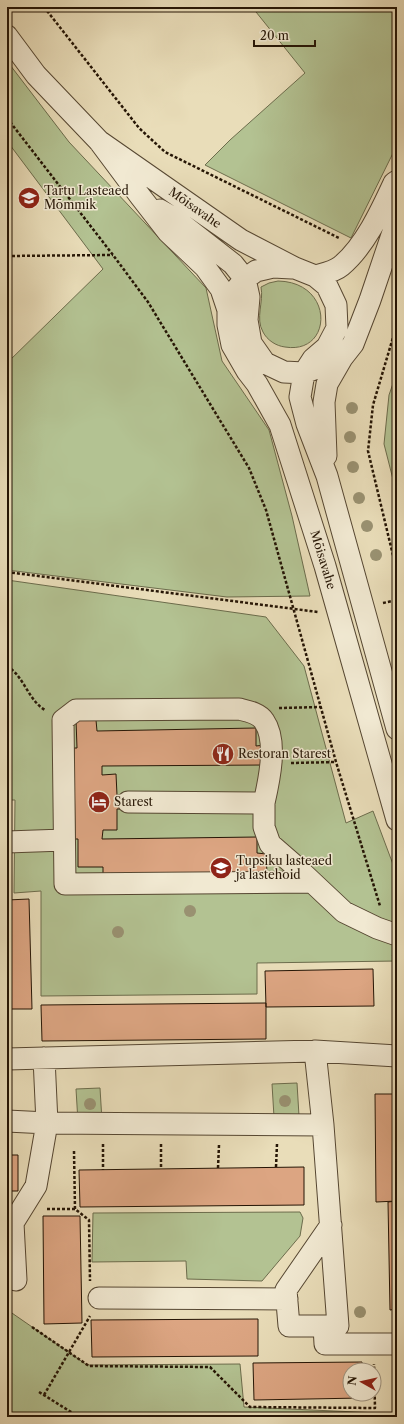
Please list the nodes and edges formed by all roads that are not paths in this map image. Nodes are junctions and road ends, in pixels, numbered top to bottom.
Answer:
1 (7, 36) edge
2 (99, 141) junction
3 (397, 181) edge
4 (140, 196) junction
5 (397, 220) edge
6 (295, 268) junction
7 (315, 276) junction
8 (245, 279) junction
9 (228, 310) junction
10 (342, 358) junction
11 (304, 373) junction
12 (327, 476) junction
13 (397, 729) edge
14 (128, 802) dead end
15 (264, 803) junction
16 (397, 820) edge
17 (64, 840) junction
18 (7, 842) edge
19 (312, 882) junction
20 (392, 934) edge
21 (315, 1051) junction
22 (397, 1056) edge
23 (44, 1058) junction
24 (7, 1059) edge
25 (7, 1121) edge
26 (47, 1123) junction
27 (323, 1125) junction
28 (331, 1225) junction
29 (16, 1280) dead end
30 (95, 1290) road end
31 (287, 1299) junction
32 (324, 1326) junction
33 (397, 1344) edge

1 - 2 street, Mõisavahe
2 - 4 street, Mõisavahe
2 - 6 street, Mõisavahe
3 - 7 street
4 - 8 street, Mõisavahe
4 - 9 street, Mõisavahe
5 - 10 street
6 - 7 street, Mõisavahe
6 - 8 street, Mõisavahe
7 - 11 street, Mõisavahe
8 - 9 street, Mõisavahe
8 - 11 street, Mõisavahe
9 - 16 street, Mõisavahe
10 - 11 street
10 - 12 street
11 - 12 street, Mõisavahe
12 - 13 street, Mõisavahe
14 - 15 street
15 - 17 street
15 - 19 street
17 - 18 street
17 - 19 street
19 - 20 street
21 - 22 street
21 - 23 street
21 - 27 street
23 - 24 street
23 - 26 street
25 - 26 street
26 - 27 street
26 - 29 street
27 - 28 street
28 - 31 street
28 - 32 street
30 - 31 street
31 - 32 street
32 - 33 street

